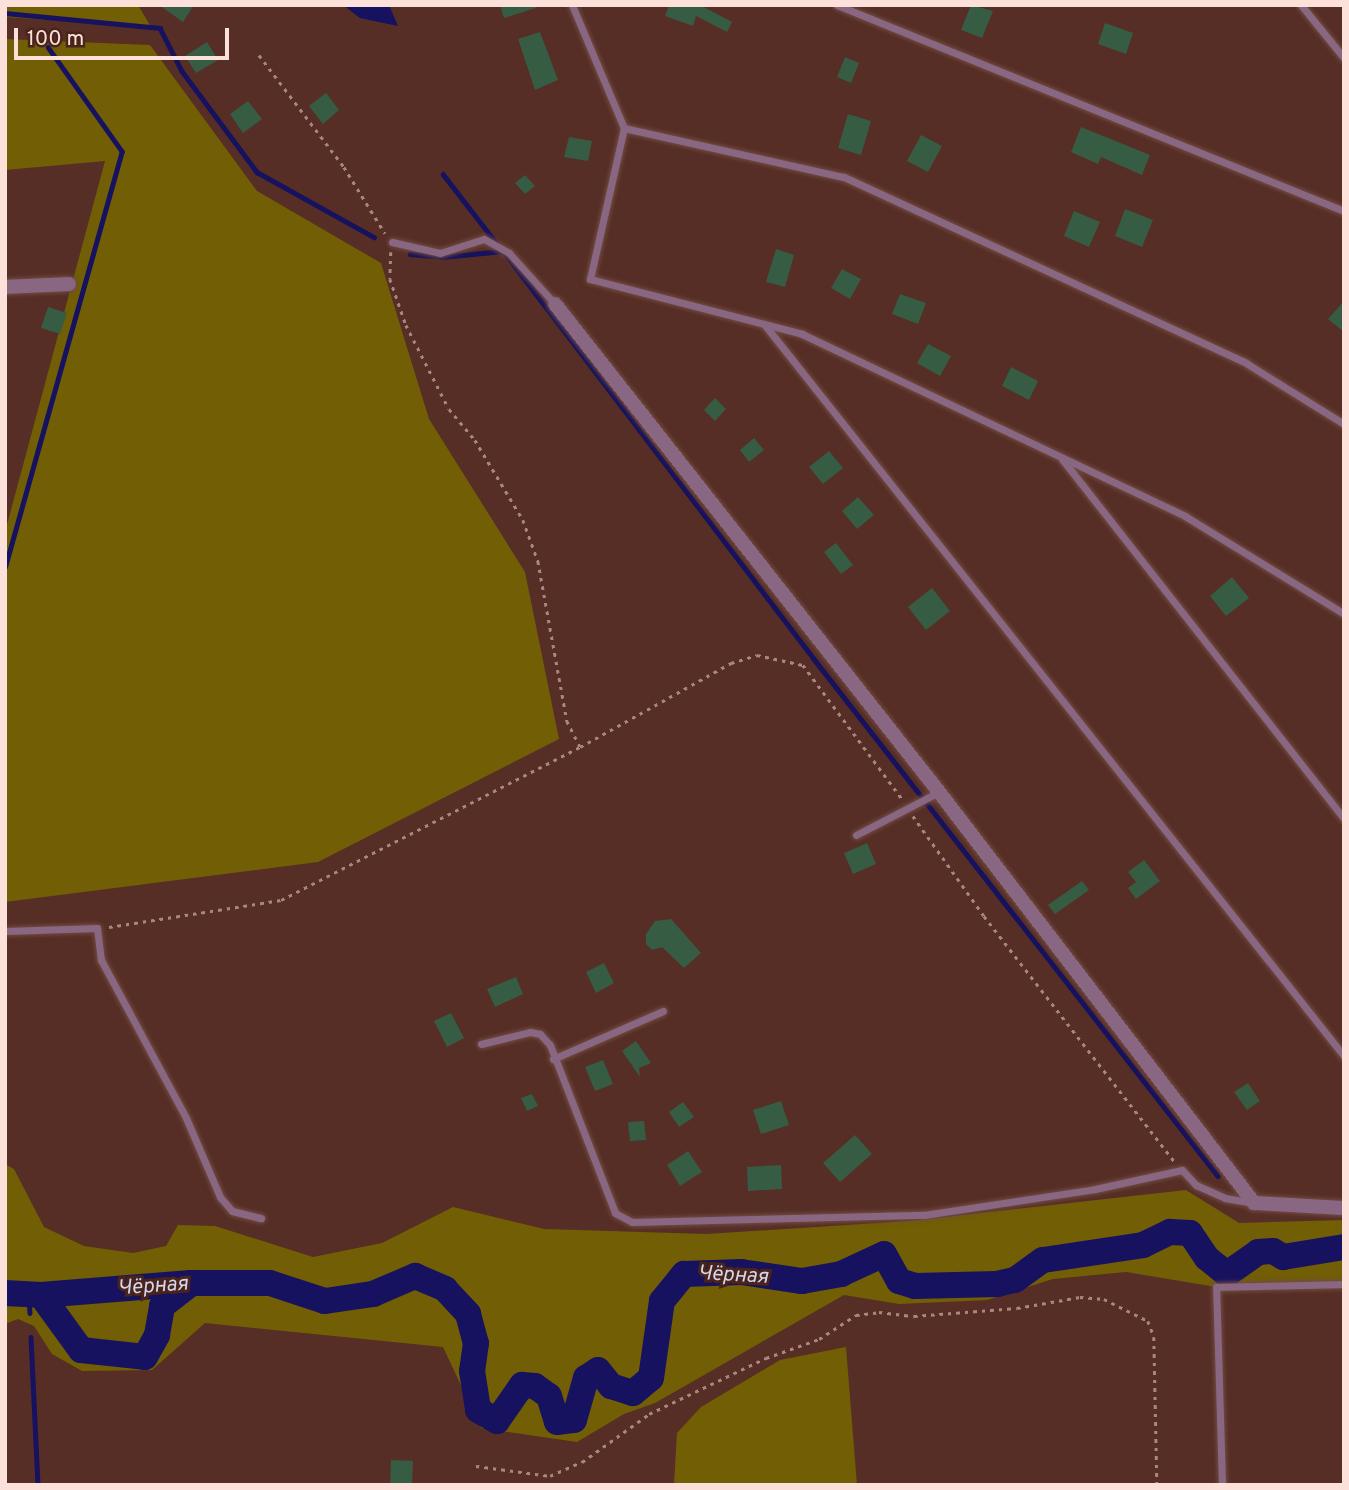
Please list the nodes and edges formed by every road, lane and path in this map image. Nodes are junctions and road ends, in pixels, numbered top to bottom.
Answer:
1 (572, 5) edge
2 (837, 5) edge
3 (1301, 5) edge
4 (259, 55) dead end
5 (1344, 58) edge
6 (624, 128) junction
7 (1344, 211) edge
8 (392, 242) junction
9 (69, 284) dead end
10 (5, 287) edge
11 (555, 304) joint
12 (763, 324) junction
13 (1344, 424) edge
14 (1059, 455) junction
15 (1344, 614) edge
16 (580, 747) junction
17 (939, 792) junction
18 (908, 808) junction
19 (1344, 819) edge
20 (856, 835) dead end
21 (97, 928) junction
22 (5, 931) edge
23 (663, 1011) dead end
24 (481, 1044) dead end
25 (1344, 1055) edge
26 (553, 1059) junction
27 (1182, 1170) junction
28 (1254, 1203) junction
29 (1344, 1208) edge
30 (261, 1218) dead end
31 (1344, 1284) edge
32 (476, 1466) dead end
33 (1157, 1485) edge
34 (1222, 1485) edge

1 - 6 lane
2 - 7 lane
3 - 5 lane
4 - 8 path
6 - 12 lane
6 - 13 lane
8 - 11 lane
8 - 16 path
9 - 10 street
11 - 17 street
12 - 14 lane
12 - 25 lane
14 - 15 lane
14 - 19 lane
16 - 18 path
16 - 21 path
17 - 18 lane
17 - 28 street
18 - 20 lane
18 - 27 path
21 - 22 lane
21 - 30 lane
23 - 26 lane
24 - 26 lane
26 - 27 lane
27 - 28 lane
28 - 29 street
31 - 34 lane
32 - 33 path

